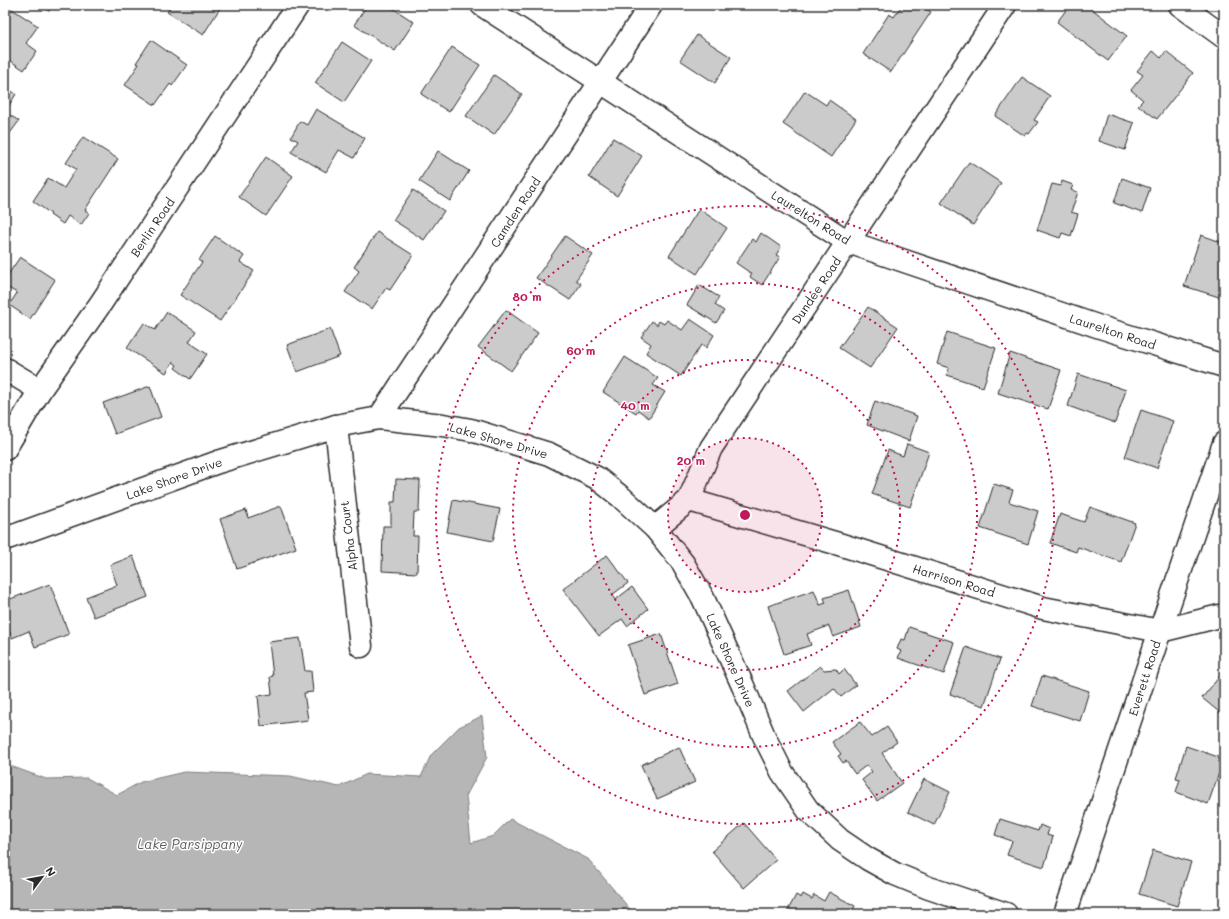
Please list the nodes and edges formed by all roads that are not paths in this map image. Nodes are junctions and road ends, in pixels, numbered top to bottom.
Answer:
1 (298, 5) edge
2 (482, 5) edge
3 (651, 5) edge
4 (1005, 5) edge
5 (1180, 5) edge
6 (1224, 37) edge
7 (601, 82) junction
8 (848, 242) junction
9 (1224, 366) edge
10 (5, 369) edge
11 (40, 390) junction
12 (379, 418) junction
13 (336, 426) junction
14 (1224, 443) edge
15 (5, 449) edge
16 (689, 500) junction
17 (655, 528) junction
18 (5, 539) edge
19 (1224, 615) edge
20 (1160, 631) junction
21 (361, 646) dead end
22 (1006, 914) edge
23 (1065, 914) edge

1 - 11 street, Berlin Road
2 - 7 street, Laurelton Road
3 - 7 street, Camden Road
4 - 8 street, Dundee Road
5 - 6 street
7 - 8 street, Laurelton Road
7 - 12 street, Camden Road
8 - 9 street, Laurelton Road
8 - 16 street, Dundee Road
10 - 11 street
11 - 15 street, Berlin Road
12 - 13 street, Lake Shore Drive
12 - 17 street, Lake Shore Drive
13 - 18 street, Lake Shore Drive
13 - 21 street, Alpha Court
14 - 20 street, Everett Road
16 - 17 street
16 - 20 street, Harrison Road
17 - 22 street, Lake Shore Drive
19 - 20 street, Harrison Road
20 - 23 street, Everett Road

